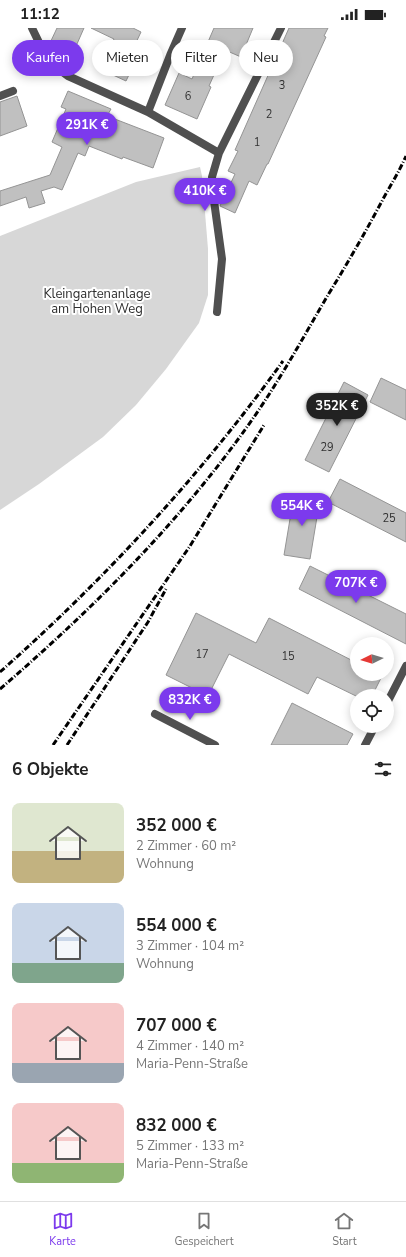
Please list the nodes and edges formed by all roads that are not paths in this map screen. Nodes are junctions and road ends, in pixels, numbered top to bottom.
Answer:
1 (32, 28) edge
2 (182, 28) edge
3 (281, 28) edge
4 (13, 91) dead end
5 (0, 96) edge
6 (148, 112) junction
7 (219, 153) junction
8 (218, 312) dead end
9 (406, 666) edge
10 (394, 689) edge
11 (155, 714) dead end
12 (371, 733) edge
13 (216, 745) edge
14 (365, 745) edge

1 - 6 street
2 - 6 street
3 - 7 street
4 - 5 street
6 - 7 street
7 - 8 street
9 - 10 street
11 - 13 street
12 - 14 street

